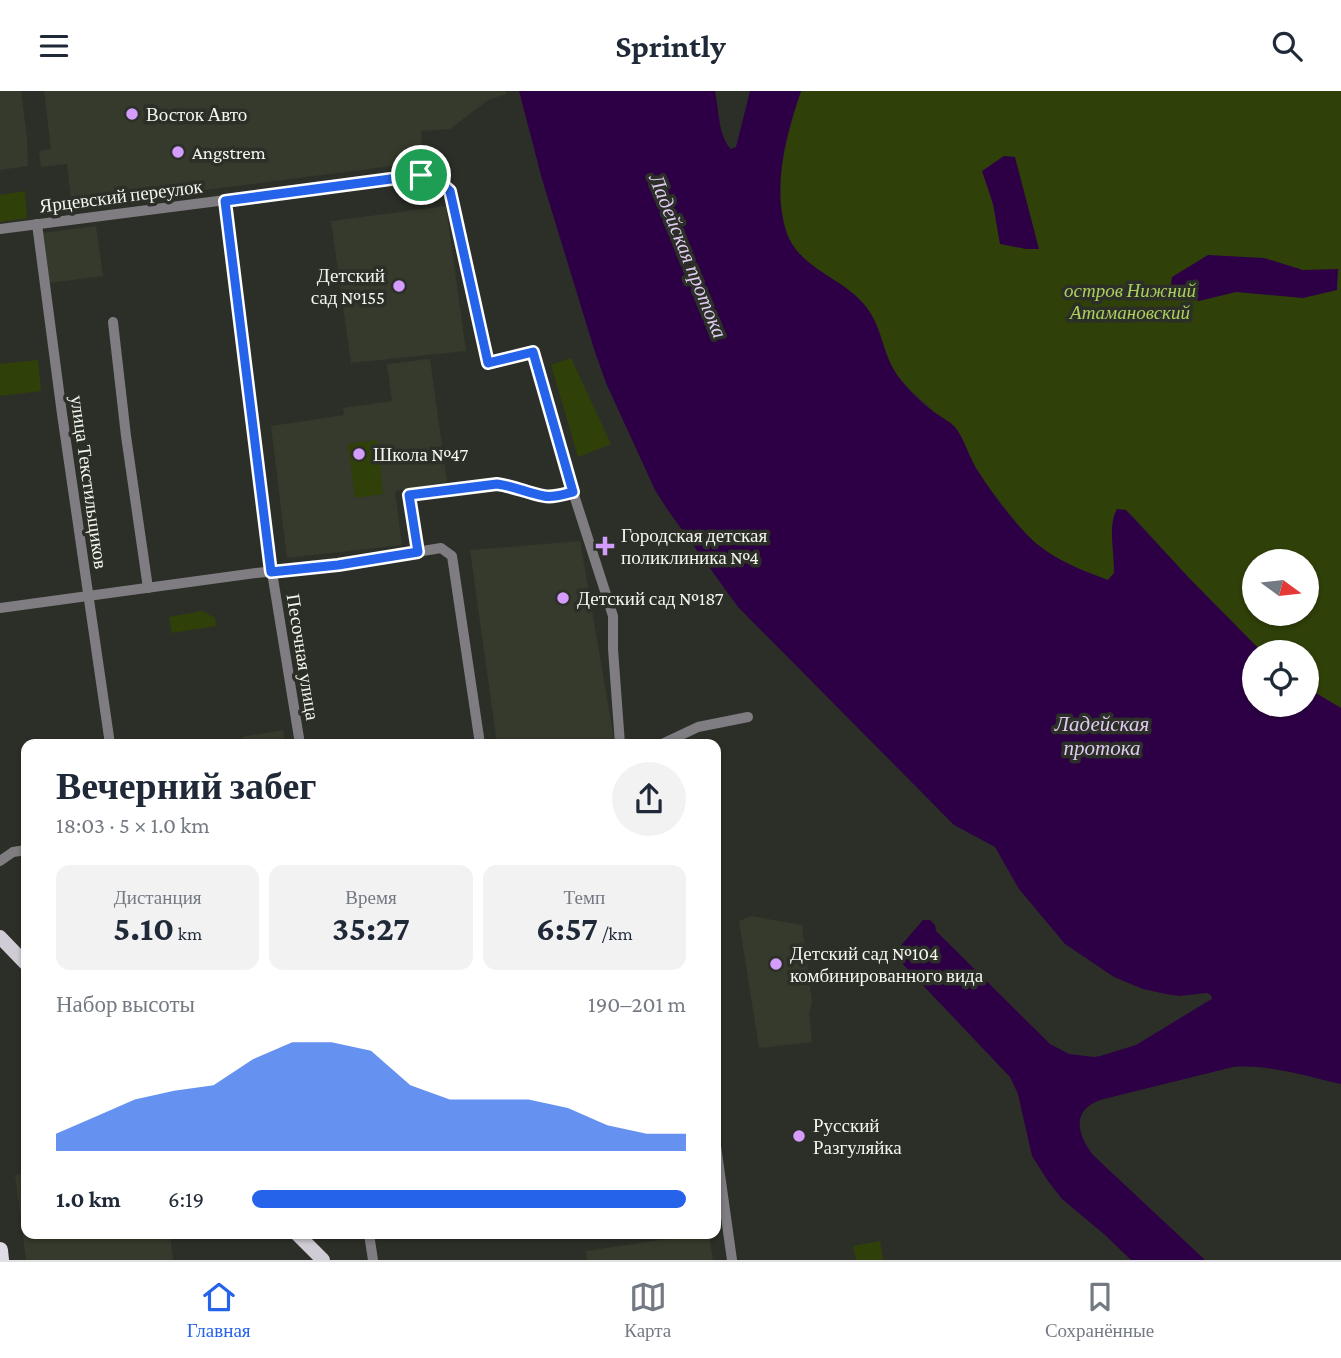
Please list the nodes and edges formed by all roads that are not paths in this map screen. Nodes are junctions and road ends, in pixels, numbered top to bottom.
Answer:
1 (225, 201) junction
2 (37, 224) junction
3 (0, 229) edge
4 (113, 322) dead end
5 (573, 492) junction
6 (418, 552) junction
7 (271, 572) junction
8 (148, 588) junction
9 (89, 597) junction
10 (0, 608) edge
11 (748, 717) dead end
12 (109, 739) edge
13 (299, 739) edge
14 (479, 739) edge
15 (621, 739) edge
16 (673, 739) edge
17 (21, 851) edge
18 (0, 861) edge
19 (0, 937) edge
20 (21, 959) edge
21 (721, 1180) edge
22 (302, 1239) edge
23 (370, 1239) edge
24 (0, 1250) edge
25 (1, 1260) edge
26 (323, 1260) edge
27 (373, 1260) edge
28 (733, 1260) edge

1 - 2 street, Ярцевский переулок
1 - 5 street, Ярцевский переулок
1 - 7 street, Песочная улица
2 - 3 street, Ярцевский переулок
2 - 9 street, улица Текстильщиков
4 - 8 street
5 - 6 street
5 - 15 street
6 - 7 street
6 - 14 street
7 - 8 street
7 - 13 street, Песочная улица
8 - 9 street
9 - 10 street
9 - 12 street, улица Текстильщиков
11 - 16 street
17 - 18 street
19 - 20 main road
21 - 28 street
22 - 26 main road
23 - 27 street
24 - 25 highway

